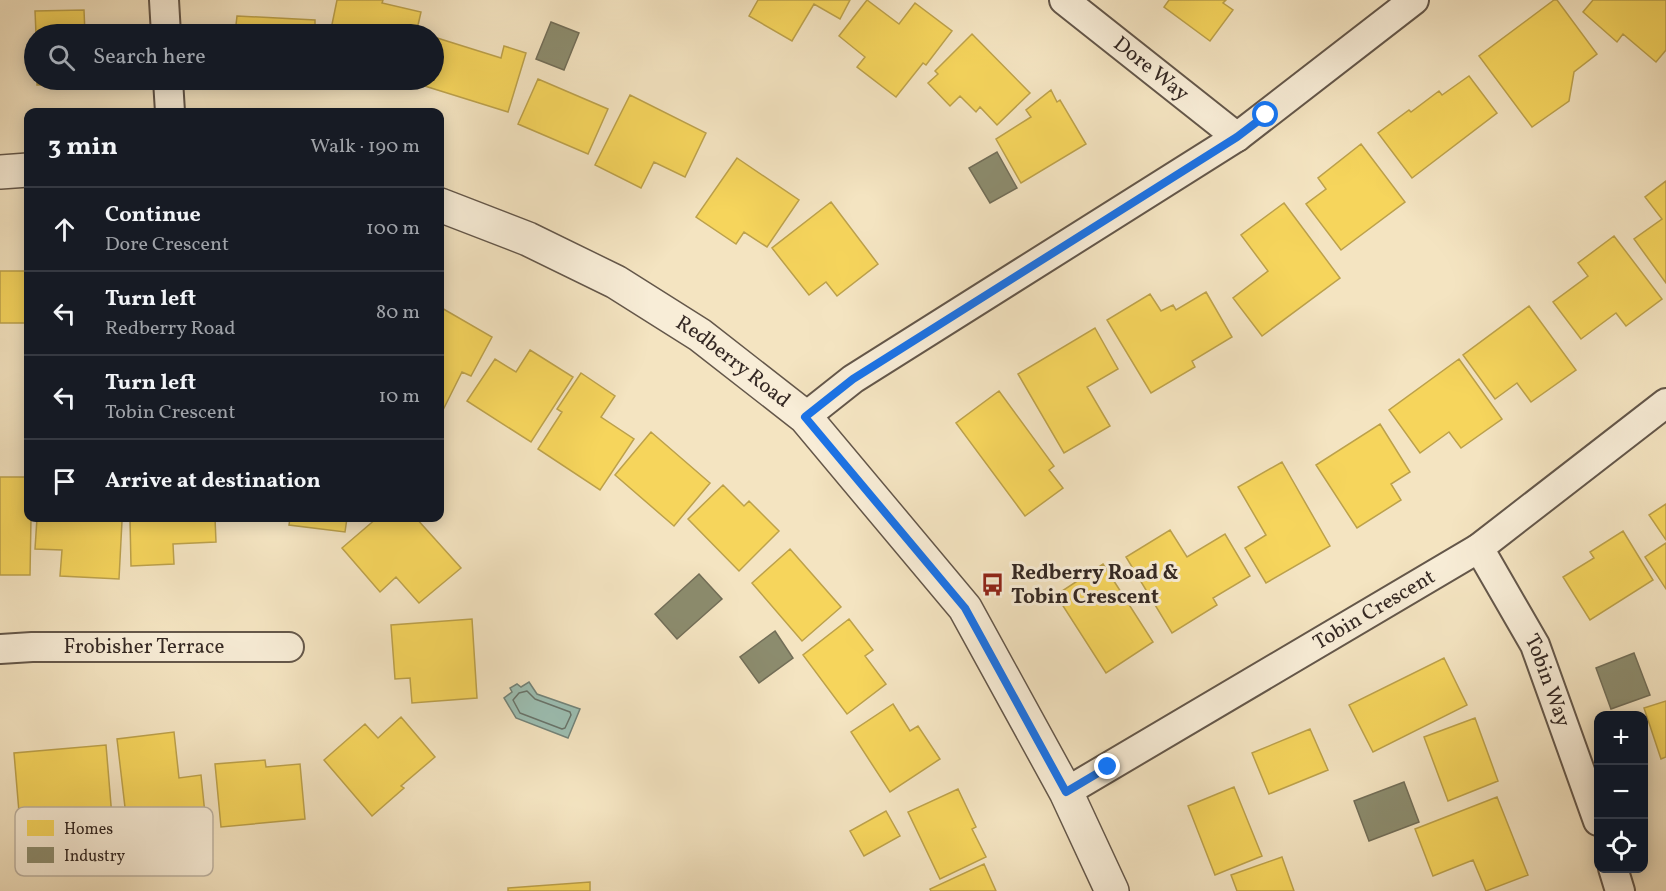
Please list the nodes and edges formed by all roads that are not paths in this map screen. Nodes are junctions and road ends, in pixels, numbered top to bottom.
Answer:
1 (164, 0) edge
2 (1064, 0) edge
3 (1414, 0) edge
4 (165, 24) edge
5 (169, 90) edge
6 (170, 108) edge
7 (1237, 137) junction
8 (24, 170) edge
9 (0, 172) edge
10 (444, 207) edge
11 (1666, 404) edge
12 (805, 417) junction
13 (1479, 548) junction
14 (289, 647) dead end
15 (0, 649) edge
16 (1066, 792) junction
17 (1598, 819) edge
18 (1615, 873) edge
19 (1112, 891) edge
20 (1620, 891) edge

1 - 4 street
2 - 7 street, Dore Way
3 - 7 street
5 - 6 street
7 - 12 street
8 - 9 street
10 - 12 street, Redberry Road
11 - 13 street, Tobin Crescent
12 - 16 street, Redberry Road
13 - 16 street, Tobin Crescent
13 - 17 street, Tobin Way
14 - 15 street, Frobisher Terrace
16 - 19 street, Redberry Road
18 - 20 street

